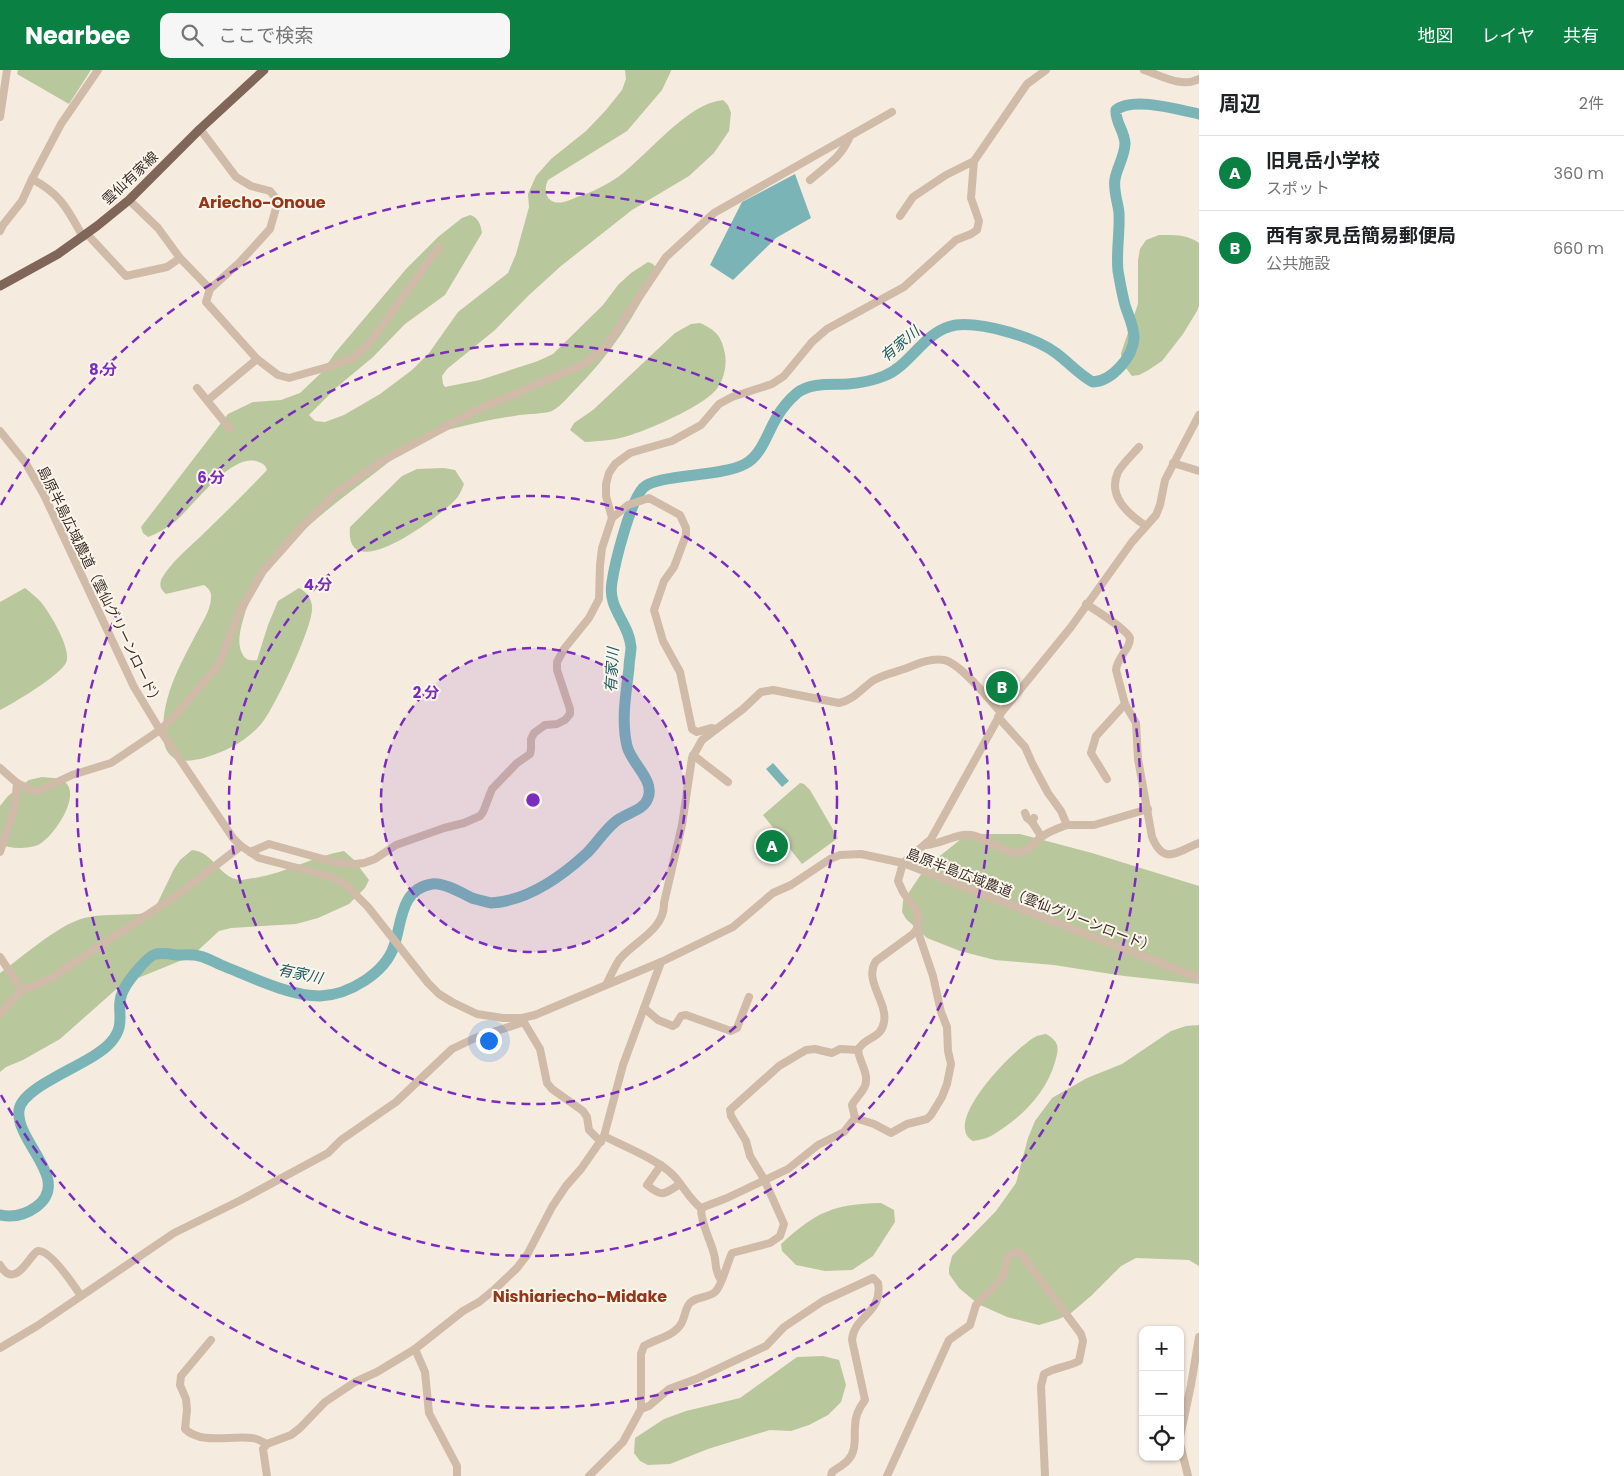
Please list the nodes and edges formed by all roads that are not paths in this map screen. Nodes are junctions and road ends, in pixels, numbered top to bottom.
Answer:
1 (7, 70) edge
2 (98, 70) edge
3 (264, 70) edge
4 (1046, 70) edge
5 (1144, 70) edge
6 (1199, 79) edge
7 (892, 112) dead end
8 (0, 117) edge
9 (200, 129) junction
10 (850, 136) junction
11 (974, 161) junction
12 (32, 179) junction
13 (810, 180) dead end
14 (129, 200) junction
15 (900, 216) dead end
16 (0, 231) edge
17 (85, 236) junction
18 (439, 248) dead end
19 (180, 258) junction
20 (0, 286) edge
21 (210, 289) junction
22 (257, 359) junction
23 (197, 388) dead end
24 (208, 400) junction
25 (1199, 416) edge
26 (230, 429) dead end
27 (0, 431) edge
28 (1139, 447) dead end
29 (1173, 463) junction
30 (1199, 471) edge
31 (612, 518) junction
32 (1146, 526) junction
33 (1086, 604) junction
34 (1125, 704) junction
35 (1000, 715) junction
36 (716, 729) junction
37 (160, 730) junction
38 (693, 755) junction
39 (0, 768) edge
40 (1106, 779) dead end
41 (728, 782) dead end
42 (17, 783) junction
43 (1148, 809) junction
44 (1025, 813) dead end
45 (1068, 825) junction
46 (1041, 836) junction
47 (1199, 843) edge
48 (926, 845) junction
49 (241, 846) junction
50 (0, 852) edge
51 (250, 852) junction
52 (334, 862) junction
53 (903, 863) junction
54 (325, 874) junction
55 (917, 929) junction
56 (0, 957) edge
57 (661, 962) junction
58 (1198, 977) edge
59 (606, 985) junction
60 (22, 990) junction
61 (749, 997) dead end
62 (644, 1008) junction
63 (0, 1014) edge
64 (523, 1020) junction
65 (858, 1050) junction
66 (855, 1118) junction
67 (603, 1139) junction
68 (661, 1165) junction
69 (764, 1180) junction
70 (680, 1184) junction
71 (701, 1208) junction
72 (0, 1265) edge
73 (722, 1280) junction
74 (81, 1296) junction
75 (1199, 1337) edge
76 (211, 1340) dead end
77 (0, 1348) edge
78 (415, 1348) junction
79 (641, 1409) junction
80 (1184, 1418) edge
81 (267, 1444) junction
82 (1184, 1460) edge
83 (267, 1476) edge
84 (457, 1476) edge
85 (589, 1476) edge
86 (831, 1476) edge
87 (886, 1476) edge
88 (1045, 1476) edge
89 (1188, 1476) edge

1 - 8 street
2 - 12 street
3 - 9 main road, 雲仙有家線
4 - 11 street
5 - 6 street
7 - 10 street
9 - 14 main road, 雲仙有家線
9 - 21 street
10 - 13 street
10 - 37 street
11 - 15 street
11 - 31 street
12 - 16 street
12 - 17 street
14 - 17 main road, 雲仙有家線
14 - 19 street
17 - 19 street
17 - 20 main road, 雲仙有家線
18 - 22 street
19 - 21 street
21 - 22 street
22 - 24 street
23 - 24 street
24 - 26 street
25 - 29 street
27 - 37 street, 島原半島広域農道（雲仙グリーンロード）
28 - 32 street
29 - 30 street
29 - 32 street
31 - 36 street
31 - 52 street
32 - 33 street
33 - 34 street
33 - 35 street
34 - 40 street
34 - 43 street
35 - 36 street
35 - 45 street
35 - 48 street
36 - 38 street
37 - 42 street
37 - 49 street, 島原半島広域農道（雲仙グリーンロード）
38 - 41 street
38 - 59 street
39 - 42 street
42 - 50 street
43 - 45 street
43 - 47 street
44 - 46 street
45 - 46 street
46 - 48 street
48 - 53 street
49 - 51 street, 島原半島広域農道（雲仙グリーンロード）
49 - 60 street
51 - 52 street
51 - 54 street, 島原半島広域農道（雲仙グリーンロード）
52 - 54 street
53 - 55 street
53 - 57 street, 島原半島広域農道（雲仙グリーンロード）
53 - 58 street, 島原半島広域農道（雲仙グリーンロード）
54 - 64 street, 島原半島広域農道（雲仙グリーンロード）
55 - 65 street
55 - 66 street
56 - 60 street
57 - 59 street, 島原半島広域農道（雲仙グリーンロード）
57 - 62 street
59 - 64 street, 島原半島広域農道（雲仙グリーンロード）
60 - 63 street
61 - 62 street
62 - 67 street
64 - 67 street
64 - 74 street
65 - 66 street
65 - 69 street
66 - 69 street
67 - 68 street
67 - 78 street
68 - 70 street
68 - 70 street
69 - 71 street
69 - 73 street
70 - 71 street
71 - 73 street
72 - 74 street
73 - 79 street
74 - 77 street
75 - 80 street
76 - 81 street
78 - 81 street
78 - 84 street
79 - 85 street
79 - 86 street
81 - 83 street
82 - 89 street
87 - 88 street

